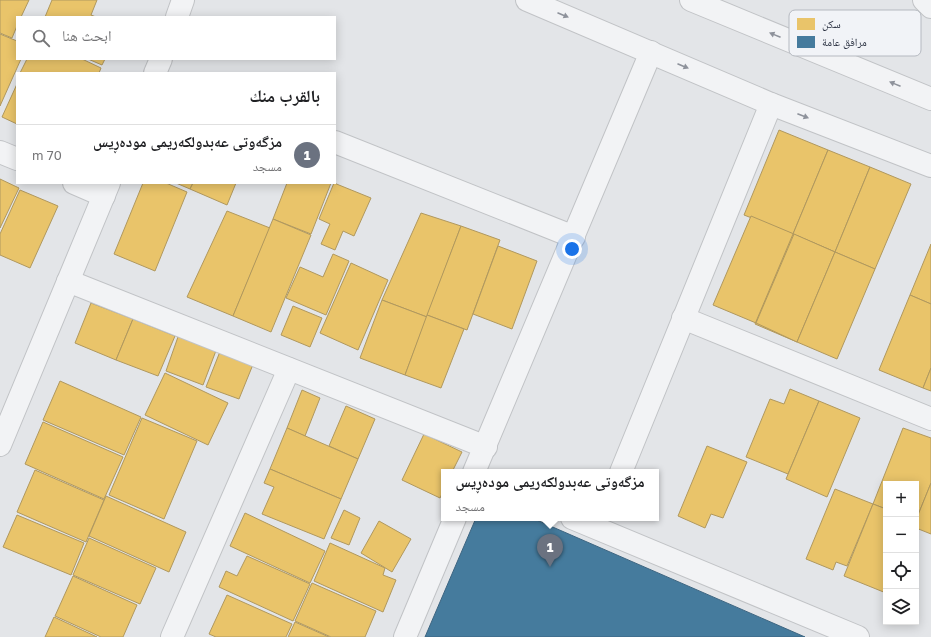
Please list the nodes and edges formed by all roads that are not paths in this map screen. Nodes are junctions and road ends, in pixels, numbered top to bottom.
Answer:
1 (184, 0) edge
2 (527, 0) edge
3 (691, 0) edge
4 (924, 0) edge
5 (931, 7) edge
6 (177, 16) edge
7 (789, 40) edge
8 (651, 52) junction
9 (827, 56) edge
10 (931, 99) edge
11 (771, 104) junction
12 (336, 142) edge
13 (0, 152) edge
14 (16, 159) edge
15 (931, 166) edge
16 (80, 184) edge
17 (107, 189) edge
18 (574, 237) junction
19 (68, 281) junction
20 (683, 318) junction
21 (289, 369) junction
22 (8, 402) edge
23 (931, 419) edge
24 (0, 445) edge
25 (486, 447) junction
26 (475, 469) edge
27 (622, 469) edge
28 (454, 521) edge
29 (589, 521) edge
30 (600, 523) edge
31 (172, 637) edge
32 (405, 637) edge
33 (858, 637) edge

1 - 6 street
2 -> 8 street
7 -> 3 street
4 - 5 street
8 -> 11 street
8 - 18 street
10 -> 9 street
11 -> 15 street
11 - 20 street
12 - 18 street
13 - 14 street
16 - 17 street
17 - 19 street
18 - 25 street
19 - 21 street
19 - 22 street
20 - 23 street
20 - 27 street
21 - 25 street
21 - 31 street
22 - 24 street
25 - 26 street
28 - 32 street
29 - 30 street
30 - 33 street

